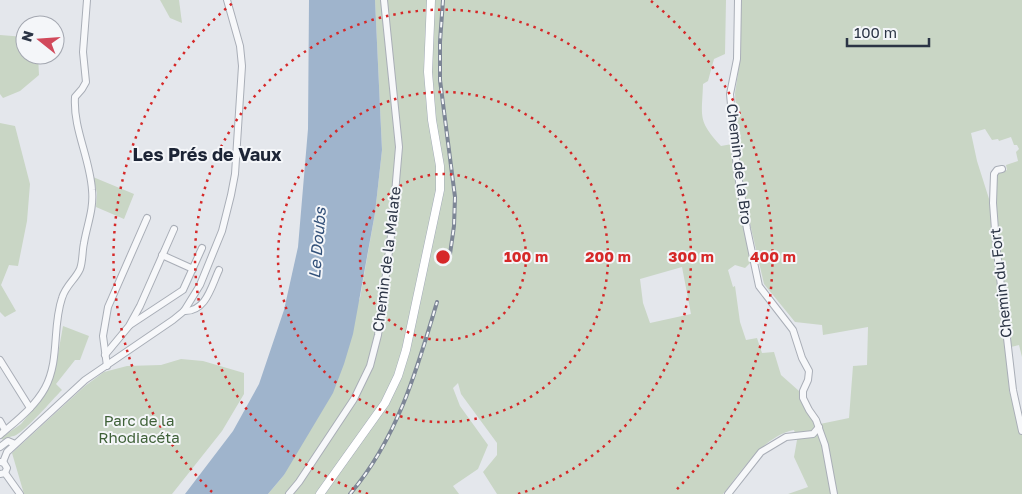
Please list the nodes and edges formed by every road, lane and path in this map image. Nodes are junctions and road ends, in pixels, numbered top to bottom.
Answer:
1 (87, 0) edge
2 (227, 0) edge
3 (384, 0) edge
4 (431, 0) edge
5 (738, 0) edge
6 (1002, 169) dead end
7 (147, 218) dead end
8 (174, 229) dead end
9 (202, 248) dead end
10 (162, 255) junction
11 (192, 269) junction
12 (219, 270) dead end
13 (184, 311) junction
14 (129, 326) junction
15 (105, 355) junction
16 (0, 360) edge
17 (107, 366) junction
18 (30, 408) junction
19 (0, 421) edge
20 (819, 427) junction
21 (1022, 431) edge
22 (2, 432) edge
23 (15, 444) junction
24 (0, 447) edge
25 (1, 462) edge
26 (2, 474) edge
27 (20, 494) edge
28 (289, 494) edge
29 (320, 494) edge
30 (728, 494) edge
31 (834, 494) edge

1 - 18 street
2 - 13 street
3 - 28 street, Chemin de la Malate
4 - 29 main road
5 - 20 street, Chemin de la Bro
6 - 21 street, Chemin du Fort
7 - 15 street
8 - 10 street
9 - 11 street
10 - 11 street
10 - 14 street
11 - 14 street
12 - 13 street
13 - 17 street
14 - 15 street
15 - 17 street
16 - 18 street
17 - 23 street
18 - 22 street
19 - 22 street
20 - 30 street
20 - 31 street, Chemin de la Bro
23 - 24 street
23 - 25 street
25 - 26 street
26 - 27 street

